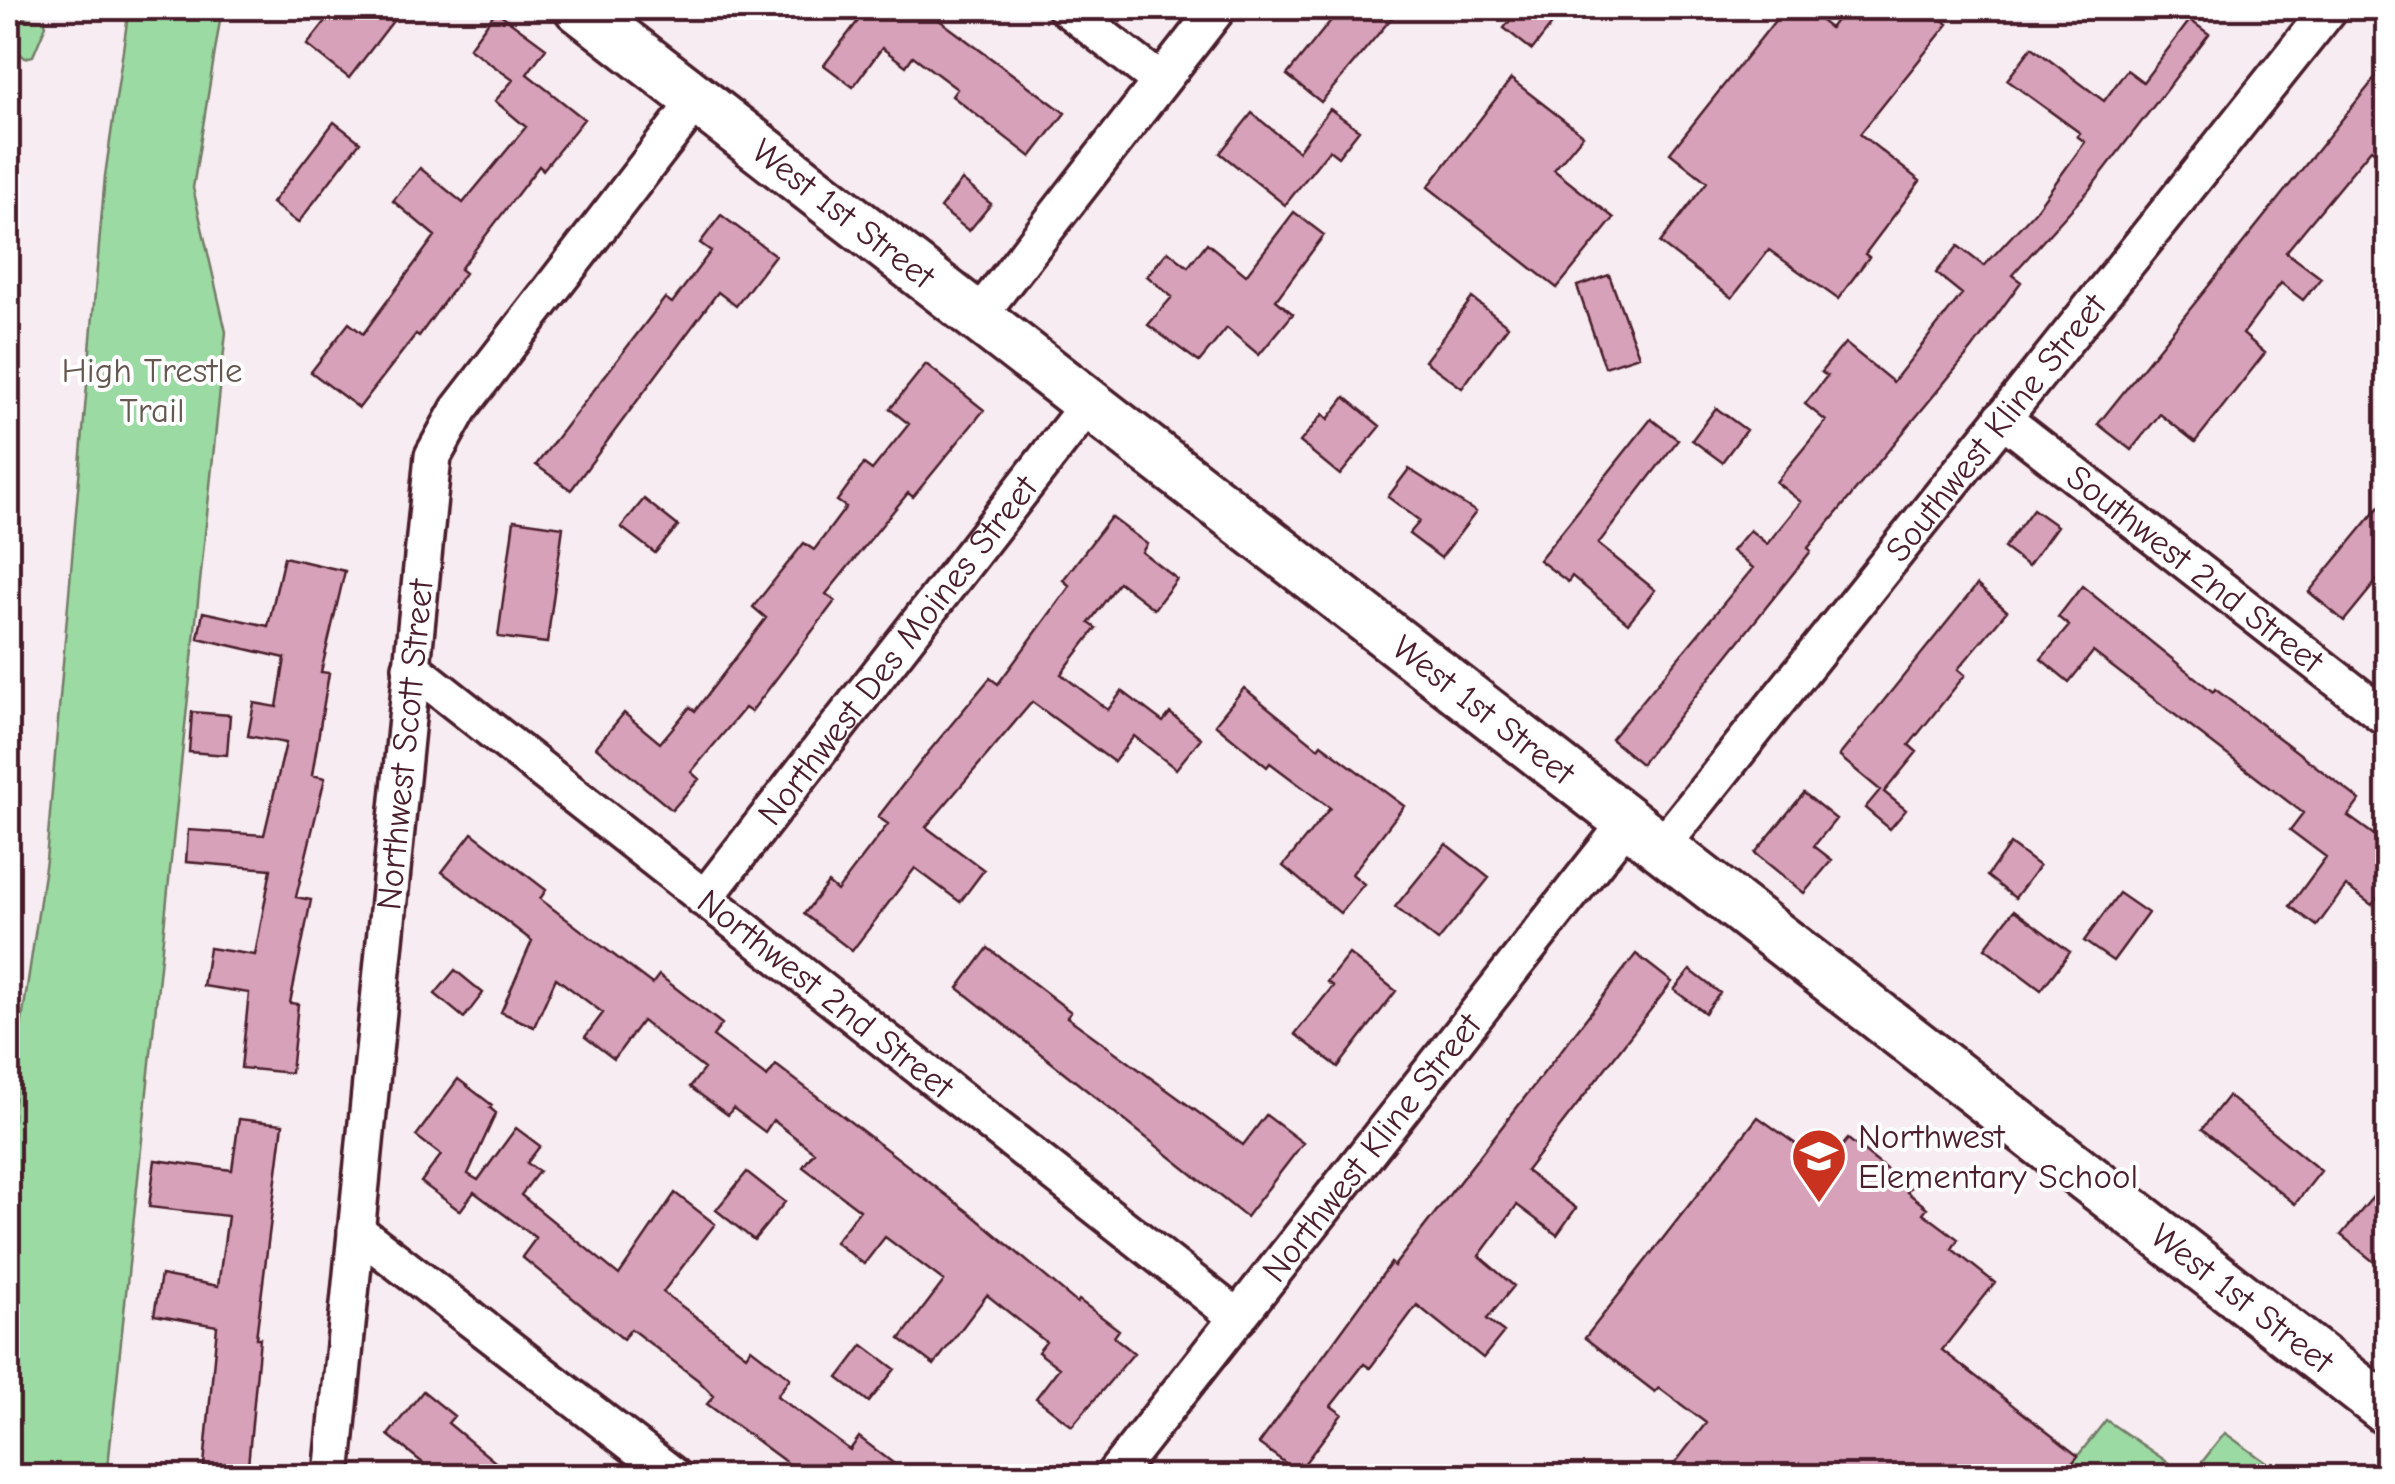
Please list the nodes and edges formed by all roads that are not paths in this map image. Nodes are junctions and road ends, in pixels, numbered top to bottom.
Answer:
1 (579, 8) edge
2 (1066, 8) edge
3 (1218, 8) edge
4 (2330, 8) edge
5 (1160, 81) junction
6 (698, 98) junction
7 (979, 315) junction
8 (1090, 402) junction
9 (2002, 418) junction
10 (412, 667) junction
11 (2382, 702) edge
12 (1645, 833) junction
13 (704, 898) junction
14 (356, 1230) junction
15 (1238, 1318) junction
16 (2388, 1410) edge
17 (332, 1476) edge
18 (674, 1476) edge
19 (1113, 1476) edge

1 - 6 main road, West 1st Street
2 - 5 street
3 - 5 street
4 - 9 street, Southwest Kline Street
5 - 7 street
6 - 7 main road, West 1st Street
6 - 10 street, Northwest Scott Street
7 - 8 main road, West 1st Street
8 - 12 main road, West 1st Street
8 - 13 street, Northwest Des Moines Street
9 - 11 street, Southwest 2nd Street
9 - 12 street, Southwest Kline Street
10 - 13 street, Northwest 2nd Street
10 - 14 street, Northwest Scott Street
12 - 15 street, Northwest Kline Street
12 - 16 main road, West 1st Street
13 - 15 street, Northwest 2nd Street
14 - 17 street, Northwest Scott Street
14 - 18 street
15 - 19 street, Northwest Kline Street

